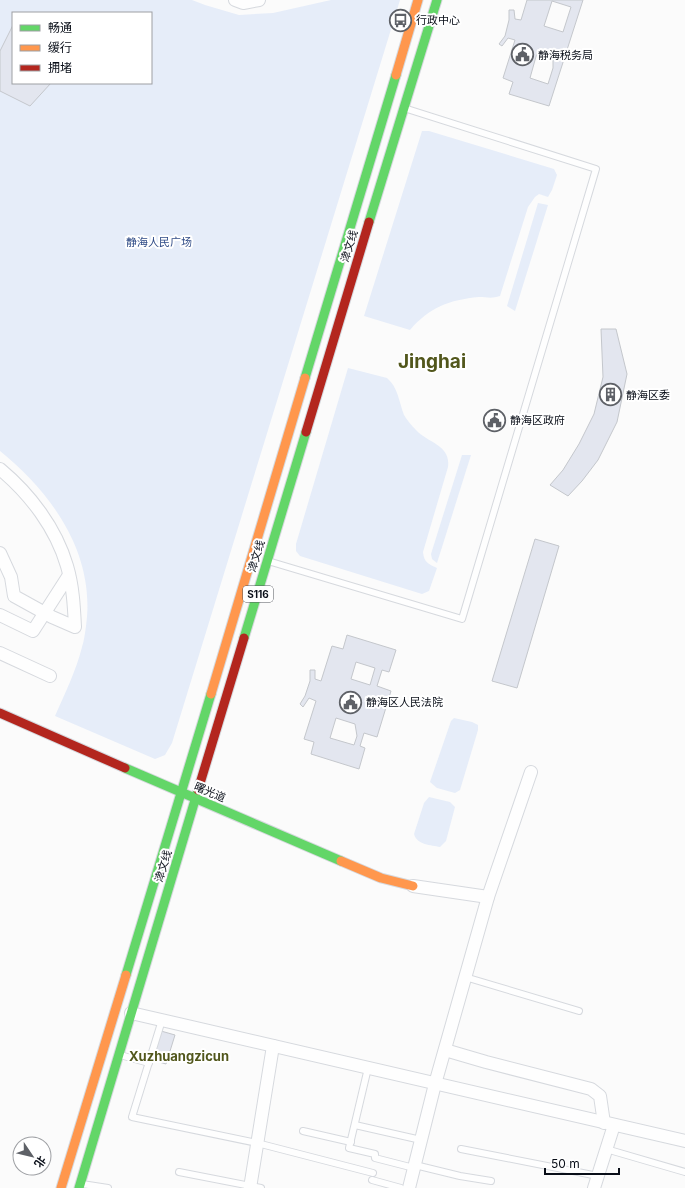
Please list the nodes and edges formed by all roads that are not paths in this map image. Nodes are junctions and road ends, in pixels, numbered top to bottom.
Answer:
1 (236, 0) edge
2 (259, 0) edge
3 (418, 0) edge
4 (437, 0) edge
5 (395, 105) junction
6 (0, 469) edge
7 (1, 558) edge
8 (260, 558) junction
9 (69, 575) junction
10 (44, 613) junction
11 (0, 616) edge
12 (0, 653) edge
13 (50, 676) dead end
14 (0, 713) edge
15 (532, 772) dead end
16 (181, 793) junction
17 (196, 799) junction
18 (413, 886) joint
19 (488, 897) junction
20 (465, 977) junction
21 (579, 1011) dead end
22 (131, 1013) junction
23 (162, 1020) junction
24 (274, 1046) junction
25 (445, 1050) junction
26 (119, 1055) junction
27 (149, 1064) junction
28 (368, 1068) junction
29 (435, 1084) junction
30 (609, 1124) junction
31 (355, 1125) junction
32 (303, 1131) dead end
33 (421, 1140) junction
34 (685, 1141) edge
35 (351, 1142) junction
36 (257, 1143) junction
37 (462, 1149) dead end
38 (606, 1150) junction
39 (414, 1166) junction
40 (179, 1172) dead end
41 (373, 1172) dead end
42 (685, 1172) edge
43 (598, 1176) junction
44 (372, 1180) dead end
45 (491, 1181) dead end
46 (80, 1186) edge
47 (254, 1187) edge
48 (62, 1188) edge
49 (108, 1188) edge
50 (401, 1188) edge
51 (409, 1188) edge
52 (594, 1188) edge

1 - 2 street
3 - 5 main road, 津文线 / S116
4 - 5 main road, 津文线 / S116
5 - 8 main road, 津文线 / S116
5 - 8 main road, 津文线 / S116
5 - 8 lane
6 - 9 street
7 - 10 street
8 - 16 main road, 津文线 / S116
8 - 17 main road, 津文线 / S116
9 - 10 street
9 - 10 street
10 - 11 street
12 - 13 street
14 - 16 main road, 曙光道
15 - 19 street
16 - 17 main road, 曙光道
16 - 48 main road, 津文线 / S116
17 - 18 main road, 曙光道
17 - 22 main road, 津文线 / S116
18 - 19 street
19 - 20 street
20 - 21 lane
20 - 25 street
22 - 23 street
22 - 26 main road, 津文线 / S116
23 - 24 street
23 - 27 lane
24 - 28 street
24 - 36 street
25 - 29 street
25 - 30 street
26 - 27 lane
26 - 46 main road, 津文线 / S116
27 - 36 lane
28 - 29 street
28 - 31 lane
29 - 30 street
29 - 33 street
30 - 34 street
30 - 38 street
31 - 33 lane
31 - 35 lane
32 - 35 lane
33 - 39 street
35 - 39 lane
36 - 41 lane
36 - 47 street
37 - 43 lane
38 - 42 lane
38 - 43 street
39 - 45 lane
39 - 51 street
40 - 47 lane
43 - 52 street
44 - 50 lane
46 - 49 lane

